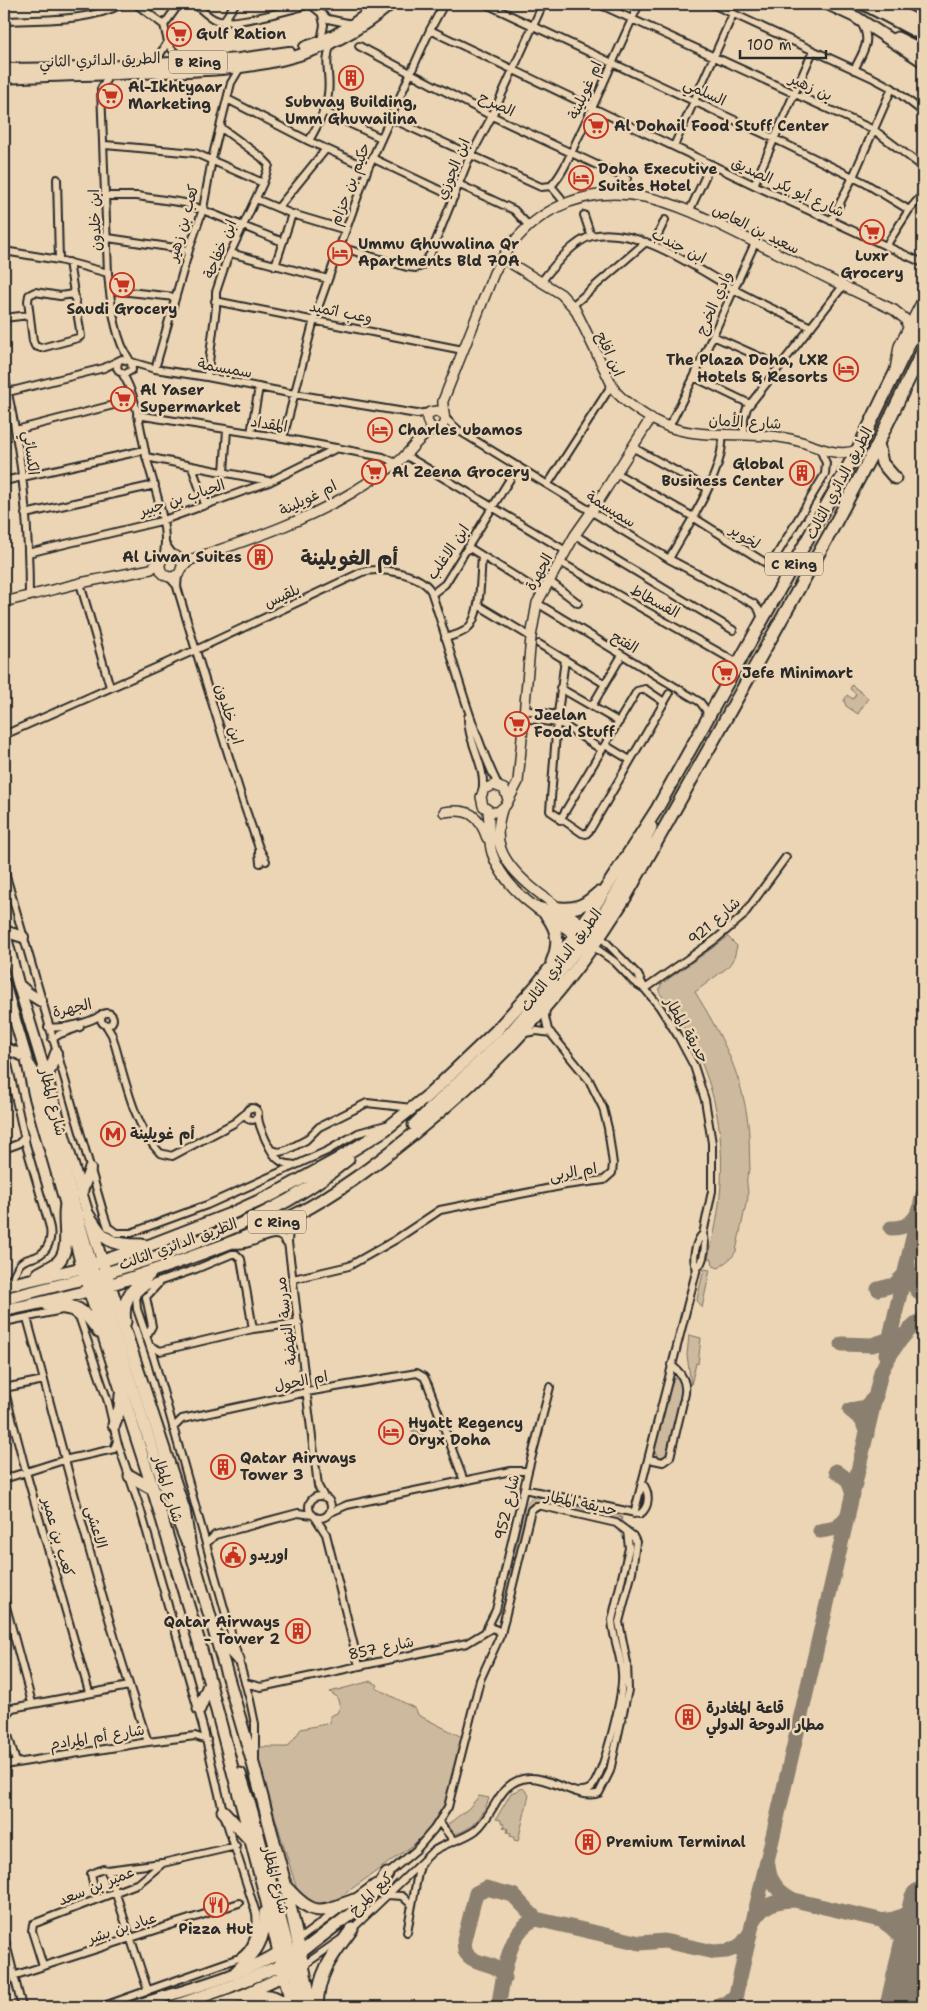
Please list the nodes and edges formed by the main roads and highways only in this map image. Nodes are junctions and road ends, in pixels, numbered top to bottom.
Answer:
1 (379, 4) edge
2 (391, 4) edge
3 (827, 4) edge
4 (864, 4) edge
5 (880, 4) edge
6 (857, 18) junction
7 (923, 24) edge
8 (923, 35) edge
9 (923, 51) edge
10 (923, 61) edge
11 (5, 71) edge
12 (920, 313) edge
13 (923, 350) edge
14 (878, 443) junction
15 (895, 478) dead end
16 (657, 809) junction
17 (609, 884) junction
18 (538, 908) road end
19 (560, 908) road end
20 (547, 916) road end
21 (4, 931) edge
22 (588, 936) junction
23 (23, 937) road end
24 (547, 973) junction
25 (4, 983) edge
26 (18, 983) junction
27 (41, 1001) road end
28 (4, 1046) edge
29 (56, 1053) road end
30 (27, 1060) junction
31 (47, 1078) junction
32 (368, 1141) junction
33 (389, 1153) junction
34 (90, 1169) road end
35 (81, 1194) junction
36 (66, 1205) junction
37 (87, 1214) junction
38 (153, 1244) junction
39 (102, 1261) junction
40 (154, 1272) junction
41 (31, 1280) junction
42 (95, 1281) junction
43 (5, 1285) edge
44 (4, 1299) edge
45 (28, 1305) junction
46 (4, 1310) edge
47 (106, 1342) junction
48 (130, 1350) junction
49 (122, 1388) junction
50 (114, 1424) road end
51 (130, 1476) road end
52 (153, 1489) junction
53 (190, 1548) junction
54 (214, 1633) junction
55 (238, 1659) road end
56 (210, 1683) junction
57 (198, 1709) road end
58 (218, 1715) junction
59 (224, 1811) road end
60 (251, 1840) junction
61 (387, 1874) road end
62 (286, 1887) junction
63 (265, 1894) junction
64 (354, 1900) road end
65 (352, 1929) road end
66 (288, 1946) junction
67 (292, 1963) junction
68 (235, 1973) junction
69 (241, 2002) edge
70 (132, 2007) edge
71 (172, 2007) edge
72 (209, 2007) edge
73 (290, 2007) edge
74 (302, 2007) edge
75 (312, 2007) edge
76 (317, 2007) edge

1 - 11 main road, الطريق الدائري الثاني / B Ring
2 - 11 main road, الطريق الدائري الثاني / B Ring
3 - 6 main road
4 - 8 highway
5 - 7 highway
6 - 9 highway
6 - 10 highway
12 - 16 highway, الطريق الدائري الثالث / C Ring
13 - 14 highway, الطريق الدائري الثالث / C Ring
14 - 15 highway
14 - 22 highway, الطريق الدائري الثالث / C Ring
16 - 17 highway, الطريق الدائري الثالث / C Ring
16 - 22 highway
17 - 19 highway
17 - 22 highway, الطريق الدائري الثالث / C Ring
18 - 22 highway
20 - 24 highway
21 - 23 main road
21 - 26 main road, شارع المطار
22 - 24 highway, الطريق الدائري الثالث / C Ring
22 - 33 highway
22 - 33 highway, الطريق الدائري الثالث / C Ring
24 - 32 highway, الطريق الدائري الثالث / C Ring
25 - 30 main road, شارع المطار
26 - 27 main road
26 - 31 main road, شارع المطار
28 - 30 main road
29 - 31 main road
30 - 36 main road, شارع المطار
30 - 42 highway
31 - 35 main road, شارع المطار
32 - 38 highway, الطريق الدائري الثالث / C Ring
32 - 42 highway
33 - 40 highway, الطريق الدائري الثالث / C Ring
34 - 35 main road
35 - 37 main road, شارع المطار
36 - 41 highway
36 - 42 main road, شارع المطار
37 - 38 highway
37 - 39 main road, شارع المطار
38 - 39 highway, الطريق الدائري الثالث / C Ring
39 - 42 highway, الطريق الدائري الثالث / C Ring
40 - 42 highway, الطريق الدائري الثالث / C Ring
40 - 48 highway
41 - 42 highway, الطريق الدائري الثالث / C Ring
41 - 43 highway, الطريق الدائري الثالث / C Ring
42 - 44 highway
42 - 45 highway, الطريق الدائري الثالث / C Ring
42 - 47 highway, شارع المطار
42 - 48 highway, شارع المطار
42 - 53 highway
45 - 46 highway, الطريق الدائري الثالث / C Ring
45 - 47 highway
47 - 49 highway, شارع المطار
48 - 53 highway, شارع المطار
49 - 50 highway
49 - 52 highway, شارع المطار
51 - 52 highway
52 - 56 highway, شارع المطار
53 - 54 highway, شارع المطار
54 - 55 highway
54 - 62 highway, شارع المطار
56 - 57 highway
56 - 58 highway, شارع المطار
58 - 60 highway, شارع المطار
58 - 66 highway
59 - 60 highway
60 - 63 highway, شارع المطار
61 - 67 highway
62 - 64 highway
62 - 66 highway, شارع المطار
63 - 66 highway, شارع المطار
63 - 68 highway
65 - 76 highway
66 - 67 highway, شارع المطار
66 - 67 highway, شارع المطار
66 - 68 main road
67 - 69 main road
67 - 71 highway
67 - 73 highway, شارع المطار
67 - 74 highway
67 - 75 highway, شارع المطار
68 - 70 main road
69 - 72 main road
69 - 73 highway

